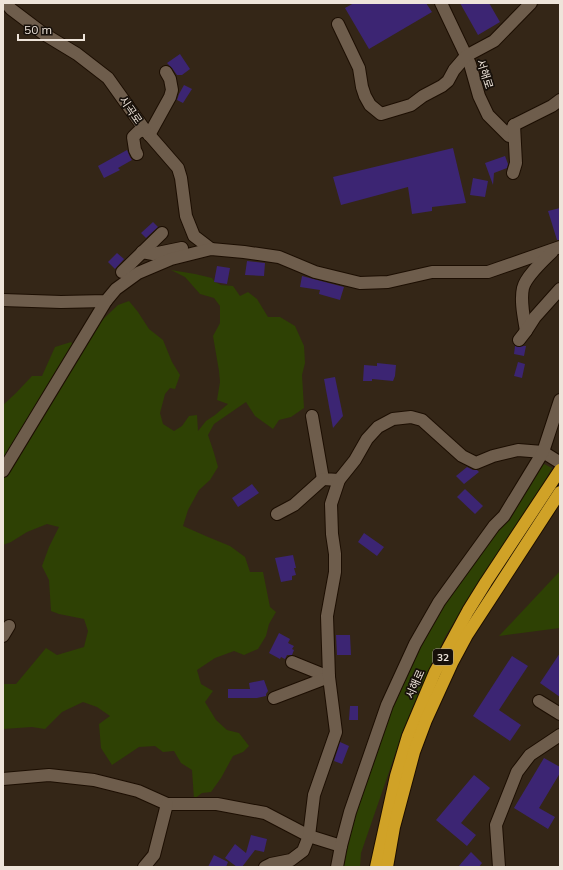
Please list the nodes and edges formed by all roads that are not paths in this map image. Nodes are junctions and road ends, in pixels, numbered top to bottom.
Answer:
1 (6, 3) edge
2 (441, 3) edge
3 (531, 3) edge
4 (338, 24) dead end
5 (466, 56) junction
6 (166, 72) dead end
7 (560, 100) edge
8 (514, 125) junction
9 (147, 132) junction
10 (137, 154) dead end
11 (513, 173) dead end
12 (162, 233) dead end
13 (207, 246) junction
14 (557, 248) edge
15 (142, 252) junction
16 (122, 272) dead end
17 (560, 289) edge
18 (3, 300) edge
19 (106, 301) junction
20 (560, 400) edge
21 (312, 416) dead end
22 (543, 452) junction
23 (560, 466) edge
24 (3, 471) edge
25 (323, 479) junction
26 (339, 480) junction
27 (560, 492) edge
28 (277, 514) dead end
29 (292, 662) dead end
30 (329, 678) junction
31 (274, 698) dead end
32 (539, 700) dead end
33 (560, 714) edge
34 (560, 735) edge
35 (3, 779) edge
36 (167, 804) junction
37 (397, 813) junction
38 (309, 836) junction
39 (341, 846) junction
40 (376, 864) edge
41 (144, 867) edge
42 (266, 867) edge
43 (337, 867) edge
44 (387, 867) edge
45 (392, 867) edge
46 (499, 867) edge

1 - 9 street, 시곡로
2 - 5 street, 서해로
3 - 5 street
4 - 5 street
5 - 8 street, 서해로
6 - 9 street
7 - 8 street, 서해로
8 - 11 street
9 - 10 street
9 - 13 street, 시곡로
12 - 15 street
13 - 14 street
13 - 15 street
13 - 19 street
14 - 17 street
15 - 16 street
18 - 19 street
19 - 24 street
20 - 22 street
21 - 25 street
22 - 23 street
22 - 26 street
22 - 39 street
23 - 40 highway, 서해로 / 32
25 - 26 street
25 - 28 street
26 - 30 street
27 - 37 highway, 32
29 - 30 street
30 - 31 street
30 - 38 street
32 - 33 street
34 - 46 street
35 - 36 street
36 - 38 street
36 - 41 street
37 - 44 highway, 32
37 - 45 highway
38 - 39 street
38 - 42 street
39 - 43 street

